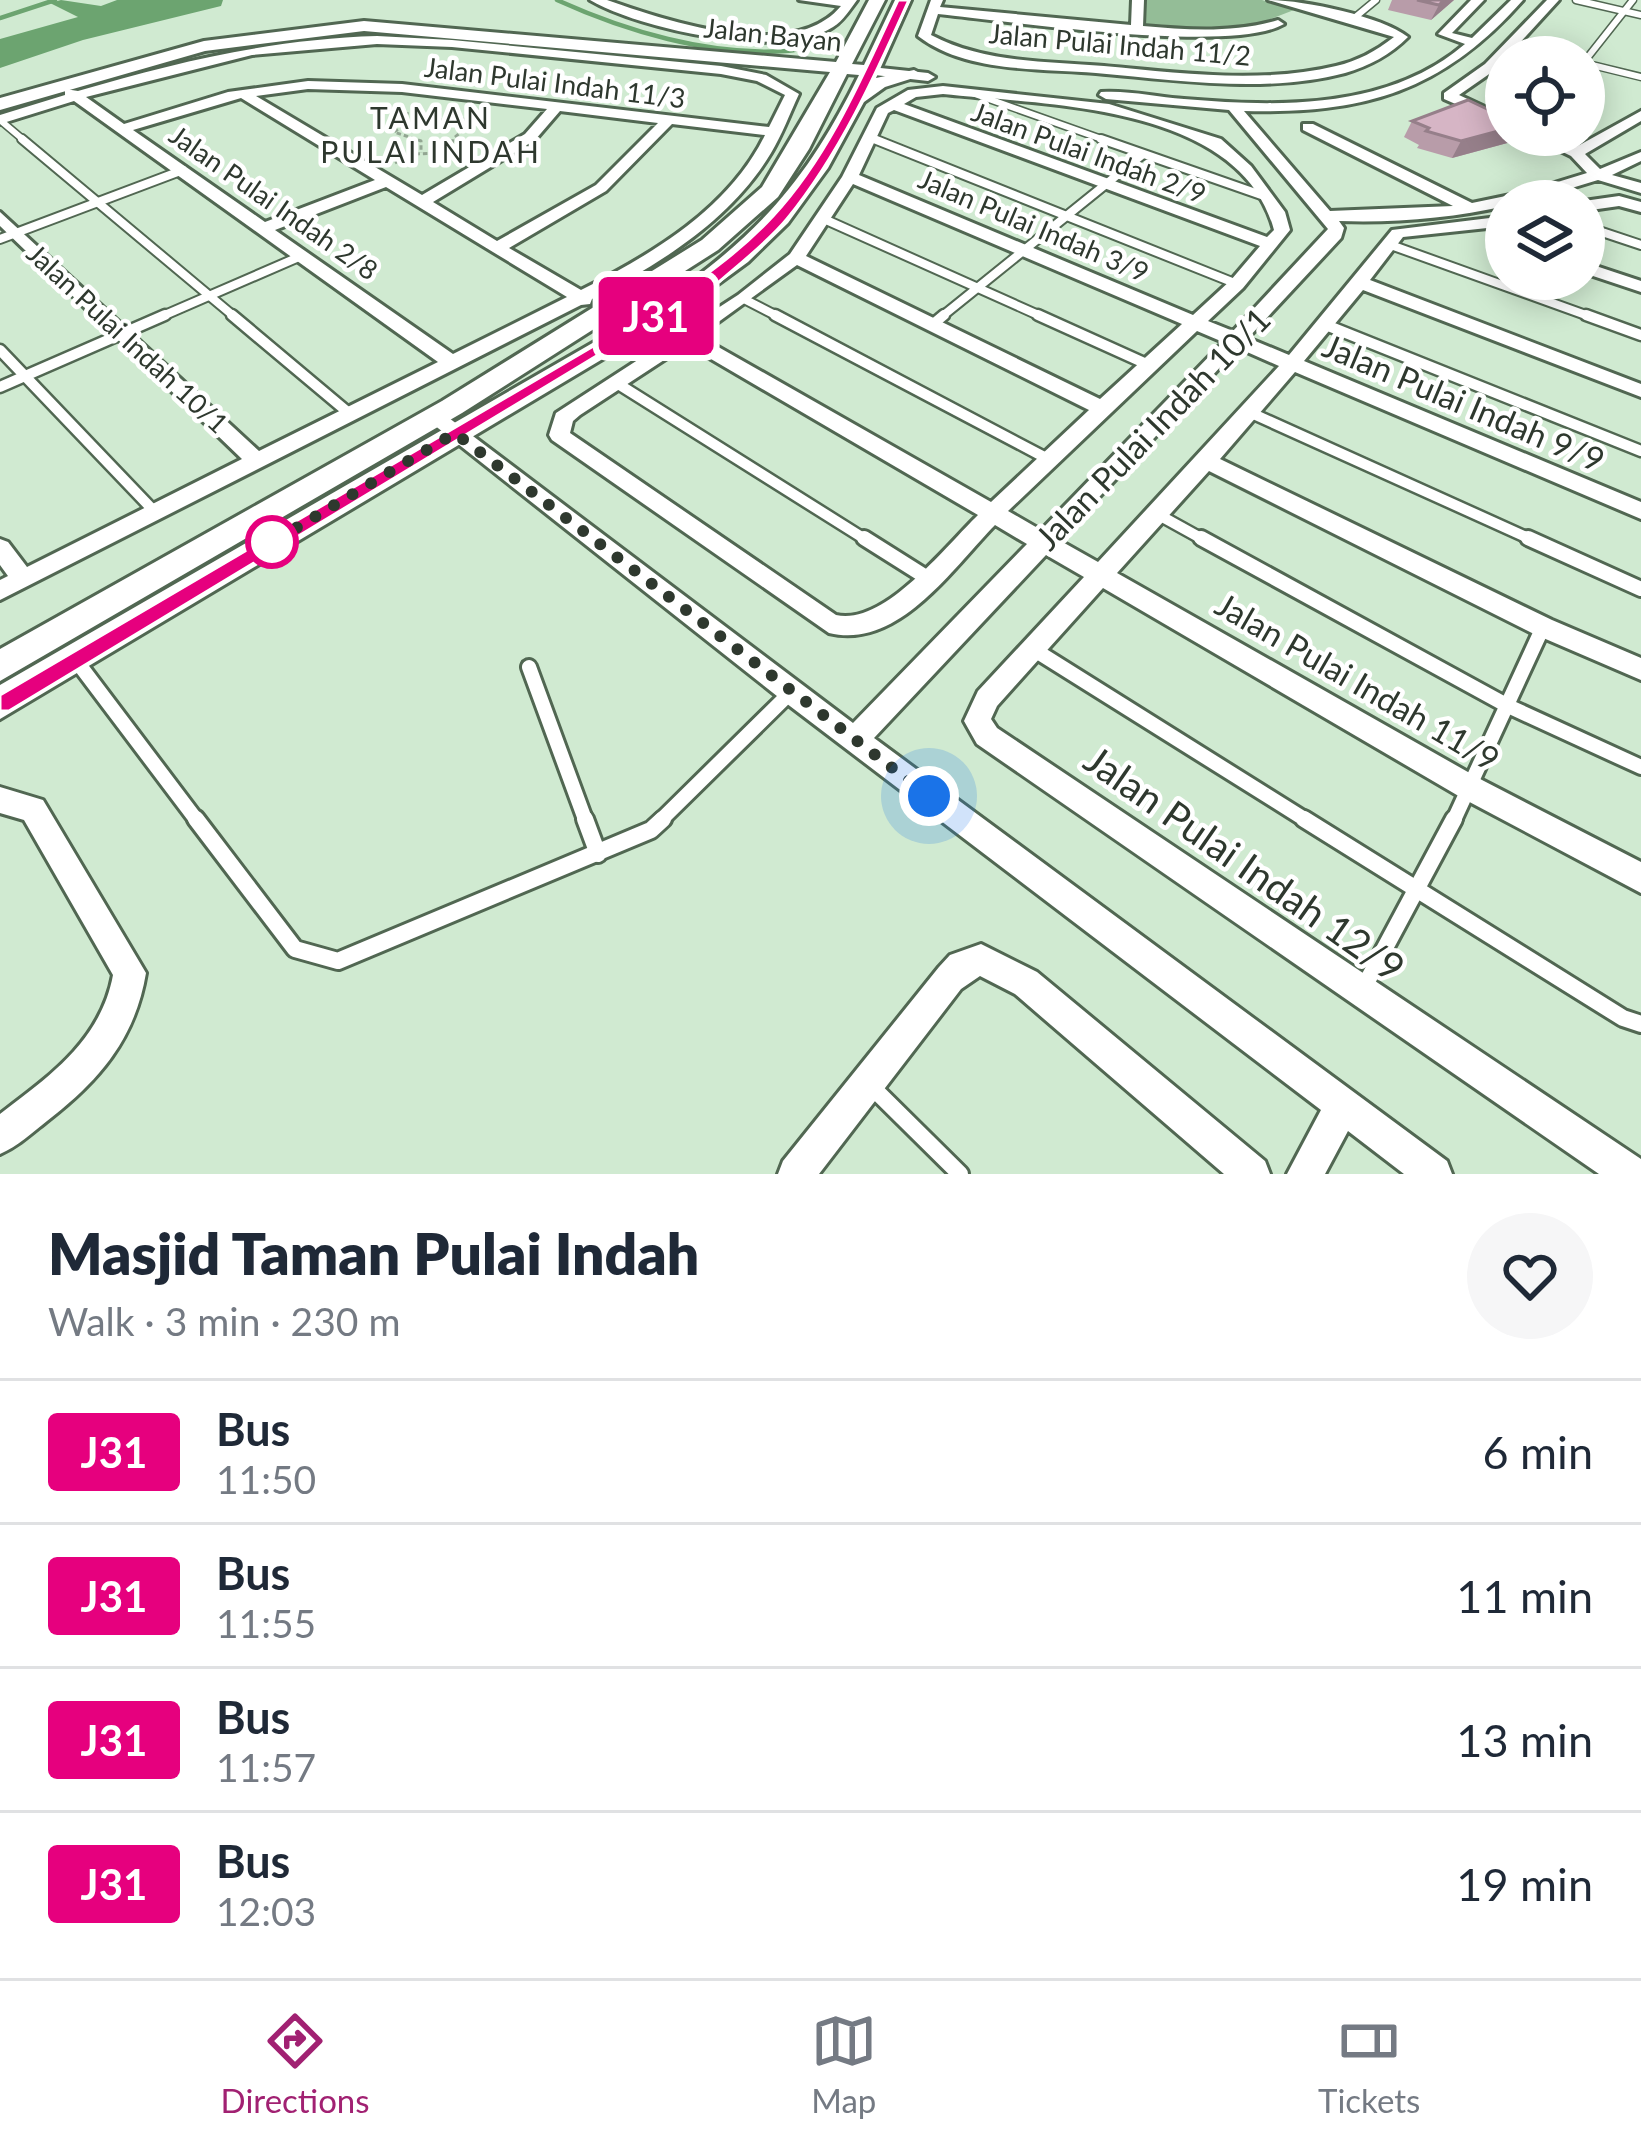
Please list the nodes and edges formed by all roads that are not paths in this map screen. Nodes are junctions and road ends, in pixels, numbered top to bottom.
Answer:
1 (596, 0) edge
2 (805, 0) edge
3 (877, 0) edge
4 (904, 0) edge
5 (1037, 0) edge
6 (1138, 0) edge
7 (1274, 0) edge
8 (1373, 0) edge
9 (1478, 0) edge
10 (1517, 0) edge
11 (1553, 0) edge
12 (1576, 0) edge
13 (1633, 0) edge
14 (850, 2) edge
15 (935, 5) edge
16 (1624, 11) junction
17 (1641, 15) edge
18 (1031, 20) junction
19 (1353, 20) junction
20 (1278, 24) dead end
21 (1137, 29) junction
22 (1520, 36) edge
23 (1605, 36) edge
24 (1473, 42) junction
25 (847, 60) junction
26 (874, 63) junction
27 (798, 64) junction
28 (1485, 67) edge
29 (1605, 68) edge
30 (1641, 77) edge
31 (913, 84) junction
32 (69, 91) junction
33 (971, 93) junction
34 (243, 94) junction
35 (839, 101) junction
36 (0, 104) edge
37 (891, 104) junction
38 (557, 106) junction
39 (1234, 108) junction
40 (1485, 112) edge
41 (1641, 116) edge
42 (669, 119) junction
43 (0, 120) edge
44 (1308, 127) dead end
45 (122, 129) junction
46 (772, 132) junction
47 (870, 137) junction
48 (1605, 137) edge
49 (1142, 155) junction
50 (1578, 156) edge
51 (1639, 158) edge
52 (183, 170) junction
53 (388, 174) junction
54 (1598, 175) junction
55 (850, 177) junction
56 (1107, 184) junction
57 (1641, 188) edge
58 (1267, 197) junction
59 (423, 201) junction
60 (99, 202) junction
61 (1605, 202) edge
62 (1641, 207) edge
63 (1064, 216) junction
64 (1325, 216) junction
65 (0, 217) edge
66 (1470, 218) junction
67 (824, 219) junction
68 (1485, 219) edge
69 (1485, 227) edge
70 (260, 230) junction
71 (1605, 233) edge
72 (9, 236) edge
73 (1276, 237) junction
74 (1388, 244) junction
75 (1641, 245) edge
76 (498, 247) junction
77 (1024, 250) junction
78 (301, 256) junction
79 (796, 259) junction
80 (1605, 274) edge
81 (1358, 282) junction
82 (1237, 284) junction
83 (1641, 287) edge
84 (977, 288) junction
85 (211, 296) junction
86 (744, 299) junction
87 (584, 300) junction
88 (1197, 323) junction
89 (932, 325) junction
90 (1326, 325) junction
91 (123, 334) junction
92 (1641, 335) edge
93 (687, 337) junction
94 (1238, 342) junction
95 (0, 350) edge
96 (454, 364) junction
97 (1290, 365) junction
98 (1151, 367) junction
99 (24, 376) junction
100 (615, 382) junction
101 (0, 387) edge
102 (1641, 391) edge
103 (1104, 409) junction
104 (1250, 412) junction
105 (350, 414) junction
106 (445, 425) junction
107 (1641, 452) edge
108 (255, 458) junction
109 (1048, 459) junction
110 (1206, 461) junction
111 (1639, 504) edge
112 (153, 510) junction
113 (992, 513) junction
114 (1159, 514) junction
115 (1041, 542) junction
116 (0, 548) edge
117 (1100, 575) junction
118 (929, 579) junction
119 (11, 585) edge
120 (1641, 589) edge
121 (1543, 627) junction
122 (1033, 649) junction
123 (76, 659) junction
124 (0, 666) edge
125 (529, 668) dead end
126 (1641, 669) edge
127 (791, 692) junction
128 (0, 703) edge
129 (1508, 706) junction
130 (855, 740) junction
131 (1641, 766) edge
132 (1472, 789) junction
133 (0, 800) edge
134 (598, 854) junction
135 (1641, 878) edge
136 (1421, 892) junction
137 (1360, 994) junction
138 (1641, 1024) edge
139 (867, 1082) junction
140 (1342, 1107) junction
141 (0, 1136) edge
142 (796, 1174) edge
143 (960, 1174) edge
144 (1252, 1174) edge
145 (1306, 1174) edge
146 (1434, 1174) edge
147 (1631, 1174) edge

1 - 14 street
2 - 14 street
3 - 25 main road
4 - 26 main road
5 - 18 street
6 - 21 street
7 - 19 street
8 - 19 lane
9 - 24 street
10 - 24 street
11 - 22 street
12 - 16 lane
13 - 16 lane
15 - 18 street
15 - 19 street, Jalan Pulai Indah 11/2
16 - 17 lane
16 - 23 lane
18 - 21 street
20 - 21 street
24 - 39 street
25 - 26 main road, Jalan Bayan
25 - 27 main road, Jalan Bayan
25 - 35 main road
26 - 31 main road
26 - 35 main road
27 - 32 main road, Jalan Bayan
27 - 35 main road
28 - 40 street
29 - 30 lane
31 - 33 street
31 - 35 main road
31 - 37 street
31 - 39 street
32 - 36 main road, Jalan Bayan
32 - 43 street
32 - 45 street, Jalan Pulai Indah 2/8
32 - 46 street
33 - 49 lane
33 - 58 street
34 - 38 street, Jalan Pulai Indah 11/3
34 - 45 street, Jalan Pulai Indah 11/3
34 - 53 street
35 - 106 main road
37 - 47 street, Jalan Pulai Indah 10/1
37 - 56 street, Jalan Pulai Indah 2/9
38 - 42 street, Jalan Pulai Indah 11/3
38 - 59 street
39 - 64 street
41 - 48 street
42 - 46 street, Jalan Pulai Indah 11/3
42 - 76 street
43 - 60 lane
44 - 66 street
45 - 52 street, Jalan Pulai Indah 2/8
46 - 87 street, Jalan Pulai Indah 10/1
47 - 55 street, Jalan Pulai Indah 10/1
47 - 63 lane
49 - 56 lane
49 - 58 lane
50 - 54 street
51 - 54 street
52 - 60 lane
52 - 70 street, Jalan Pulai Indah 2/8
53 - 59 street
53 - 70 street
54 - 57 street
54 - 66 street
55 - 67 street, Jalan Pulai Indah 10/1
55 - 77 street, Jalan Pulai Indah 3/9
56 - 63 lane
56 - 73 street, Jalan Pulai Indah 2/9
58 - 73 street
59 - 76 street
60 - 72 lane
60 - 85 lane
61 - 62 street
63 - 77 lane
63 - 82 lane
64 - 66 street
64 - 94 street, Jalan Pulai Indah 10/1
65 - 72 street, Jalan Pulai Indah 10/1
66 - 68 street
66 - 69 street
66 - 74 street
67 - 79 street, Jalan Pulai Indah 10/1
67 - 84 lane
70 - 78 street, Jalan Pulai Indah 2/8
71 - 75 lane
72 - 91 street, Jalan Pulai Indah 10/1
73 - 82 street, Jalan Pulai Indah 10/1
74 - 81 street, Jalan Pulai Indah 12/9
74 - 92 lane
76 - 87 street
77 - 84 lane
77 - 88 street, Jalan Pulai Indah 3/9
78 - 85 lane
78 - 96 street, Jalan Pulai Indah 2/8
79 - 86 street, Jalan Pulai Indah 10/1
79 - 89 street, Jalan Pulai Indah 10/1
80 - 83 street
81 - 90 street, Jalan Pulai Indah 12/9
81 - 102 street
82 - 88 street, Jalan Pulai Indah 10/1
84 - 89 lane
84 - 98 lane
85 - 91 lane
85 - 105 lane
86 - 93 street, Jalan Pulai Indah 10/1
86 - 109 lane
87 - 96 street, Jalan Pulai Indah 10/1
88 - 94 street, Jalan Pulai Indah 9/9
88 - 98 street, Jalan Pulai Indah 10/1
89 - 103 street, Jalan Pulai Indah 10/1
90 - 97 street, Jalan Pulai Indah 12/9
90 - 107 lane
91 - 99 lane
91 - 108 street, Jalan Pulai Indah 10/1
93 - 100 street, Jalan Pulai Indah 10/1
93 - 113 street, Jalan Pulai Indah 11/9
94 - 97 street, Jalan Pulai Indah 9/9
94 - 115 street, Jalan Pulai Indah 10/1
95 - 99 lane
96 - 105 street, Jalan Pulai Indah 10/1
97 - 104 street, Jalan Pulai Indah 12/9
97 - 111 street, Jalan Pulai Indah 9/9
98 - 103 street, Jalan Pulai Indah 10/1
99 - 101 lane
99 - 112 lane
100 - 118 lane
100 - 118 street, Jalan Pulai Indah 10/1
103 - 109 street, Jalan Pulai Indah 10/1
104 - 110 street, Jalan Pulai Indah 12/9
104 - 120 lane
105 - 108 street, Jalan Pulai Indah 10/1
106 - 123 main road
106 - 124 main road
106 - 127 street
108 - 112 street, Jalan Pulai Indah 10/1
109 - 113 street, Jalan Pulai Indah 10/1
110 - 114 street, Jalan Pulai Indah 12/9
110 - 121 street, Jalan Pulai Indah 10/1
112 - 119 street, Jalan Pulai Indah 10/1
113 - 115 street, Jalan Pulai Indah 11/9
113 - 118 street, Jalan Pulai Indah 10/1
114 - 117 street, Jalan Pulai Indah 12/9
114 - 129 lane
115 - 117 street, Jalan Pulai Indah 11/9
115 - 130 street, Jalan Pulai Indah 10/1
116 - 119 street
117 - 122 street, Jalan Pulai Indah 12/9
117 - 132 street, Jalan Pulai Indah 11/9
121 - 126 street, Jalan Pulai Indah 10/1
121 - 129 lane
122 - 136 lane
122 - 137 street, Jalan Pulai Indah 12/9
123 - 128 main road
123 - 134 lane
125 - 134 lane
127 - 130 street
127 - 134 lane
129 - 131 lane
129 - 132 lane
130 - 140 street
132 - 135 street, Jalan Pulai Indah 11/9
132 - 136 lane
133 - 141 street
136 - 137 lane
136 - 138 lane
137 - 147 street, Jalan Pulai Indah 12/9
139 - 142 street
139 - 143 lane
139 - 144 street
140 - 145 street
140 - 146 street

